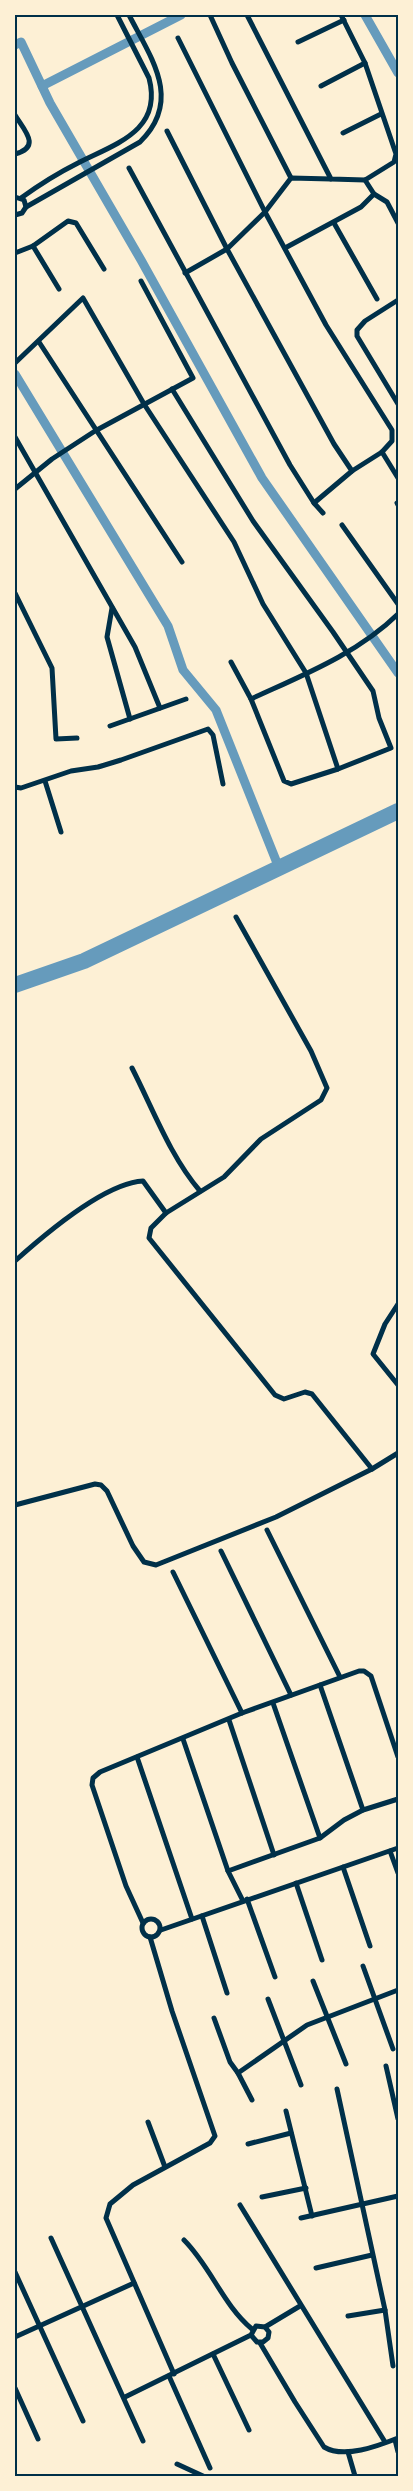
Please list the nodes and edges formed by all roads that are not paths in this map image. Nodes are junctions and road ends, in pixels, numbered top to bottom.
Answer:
1 (117, 15) edge
2 (129, 15) edge
3 (210, 15) edge
4 (247, 15) edge
5 (343, 17) edge
6 (178, 38) dead end
7 (298, 42) dead end
8 (365, 63) junction
9 (321, 86) dead end
10 (381, 114) junction
11 (15, 115) edge
12 (167, 131) dead end
13 (343, 133) dead end
14 (120, 143) junction
15 (124, 152) junction
16 (15, 154) edge
17 (130, 168) dead end
18 (291, 178) junction
19 (331, 179) junction
20 (365, 180) junction
21 (374, 194) junction
22 (18, 197) edge
23 (26, 207) junction
24 (264, 212) junction
25 (15, 215) edge
26 (334, 222) junction
27 (398, 223) edge
28 (33, 246) junction
29 (285, 248) junction
30 (227, 249) junction
31 (15, 253) edge
32 (104, 269) dead end
33 (185, 273) junction
34 (141, 281) dead end
35 (59, 290) dead end
36 (377, 299) dead end
37 (396, 301) edge
38 (398, 308) edge
39 (39, 342) junction
40 (15, 363) edge
41 (172, 389) junction
42 (144, 404) junction
43 (398, 404) edge
44 (95, 431) junction
45 (15, 437) edge
46 (382, 452) junction
47 (352, 471) junction
48 (36, 472) junction
49 (398, 478) edge
50 (15, 489) edge
51 (314, 503) junction
52 (323, 513) dead end
53 (342, 525) dead end
54 (182, 562) dead end
55 (15, 593) edge
56 (398, 604) edge
57 (112, 607) junction
58 (398, 614) edge
59 (348, 653) junction
60 (231, 662) dead end
61 (306, 674) junction
62 (186, 699) dead end
63 (251, 699) junction
64 (160, 708) junction
65 (130, 719) junction
66 (110, 726) dead end
67 (78, 738) dead end
68 (338, 769) junction
69 (45, 781) junction
70 (223, 784) dead end
71 (15, 787) edge
72 (61, 832) dead end
73 (236, 917) dead end
74 (132, 1068) dead end
75 (200, 1191) junction
76 (166, 1213) junction
77 (15, 1261) edge
78 (398, 1304) edge
79 (398, 1385) edge
80 (398, 1453) edge
81 (372, 1469) junction
82 (15, 1505) edge
83 (266, 1530) dead end
84 (221, 1551) dead end
85 (173, 1572) dead end
86 (340, 1677) junction
87 (320, 1685) junction
88 (291, 1695) junction
89 (273, 1702) junction
90 (242, 1713) junction
91 (229, 1720) junction
92 (183, 1739) junction
93 (137, 1757) junction
94 (398, 1757) edge
95 (398, 1799) edge
96 (363, 1810) junction
97 (320, 1838) junction
98 (398, 1848) edge
99 (390, 1851) junction
100 (274, 1855) junction
101 (343, 1866) junction
102 (228, 1871) junction
103 (398, 1873) edge
104 (296, 1883) junction
105 (245, 1900) junction
106 (202, 1916) junction
107 (192, 1919) junction
108 (144, 1924) junction
109 (161, 1930) junction
110 (150, 1937) junction
111 (370, 1946) dead end
112 (322, 1960) dead end
113 (363, 1966) dead end
114 (274, 1977) dead end
115 (313, 1981) dead end
116 (398, 1990) edge
117 (227, 1993) dead end
118 (376, 1998) junction
119 (268, 1999) dead end
120 (326, 2017) junction
121 (214, 2018) dead end
122 (283, 2042) junction
123 (393, 2049) dead end
124 (346, 2064) dead end
125 (386, 2066) dead end
126 (238, 2073) junction
127 (301, 2085) dead end
128 (337, 2089) dead end
129 (252, 2100) dead end
130 (286, 2111) dead end
131 (398, 2120) edge
132 (148, 2122) dead end
133 (291, 2133) junction
134 (248, 2144) dead end
135 (165, 2167) junction
136 (306, 2188) junction
137 (398, 2196) edge
138 (262, 2197) dead end
139 (361, 2204) junction
140 (240, 2205) dead end
141 (312, 2216) junction
142 (301, 2218) dead end
143 (51, 2238) dead end
144 (184, 2240) dead end
145 (372, 2255) junction
146 (316, 2268) dead end
147 (15, 2272) edge
148 (134, 2283) junction
149 (300, 2306) junction
150 (82, 2307) junction
151 (385, 2310) junction
152 (348, 2316) dead end
153 (40, 2326) junction
154 (265, 2326) junction
155 (252, 2329) junction
156 (251, 2336) junction
157 (15, 2337) edge
158 (260, 2343) junction
159 (213, 2354) junction
160 (393, 2366) dead end
161 (172, 2375) junction
162 (15, 2388) edge
163 (124, 2397) junction
164 (83, 2421) dead end
165 (249, 2430) dead end
166 (38, 2438) dead end
167 (396, 2439) edge
168 (143, 2441) dead end
169 (386, 2442) junction
170 (348, 2452) junction
171 (398, 2452) edge
172 (177, 2464) dead end
173 (210, 2468) dead end
174 (202, 2476) edge
175 (355, 2476) edge

1 - 14 street
2 - 15 street
3 - 18 street
4 - 19 street
5 - 7 street
5 - 8 street
6 - 24 street
8 - 9 street
8 - 10 street
10 - 13 street
10 - 20 street
11 - 16 street
12 - 30 street
14 - 15 street
14 - 22 street
15 - 23 street
17 - 33 street
18 - 19 street
18 - 24 street
19 - 20 street
20 - 21 street
21 - 26 street
21 - 27 street
22 - 23 street
23 - 25 street
24 - 29 street
24 - 30 street
26 - 29 street
26 - 36 street
28 - 31 street
28 - 32 street
28 - 35 street
29 - 46 street
30 - 33 street
30 - 47 street
33 - 51 street
34 - 41 street
37 - 38 street
37 - 43 street
39 - 40 street
39 - 42 street
39 - 44 street
41 - 42 street
41 - 59 street
42 - 44 street
42 - 61 street
44 - 48 street
44 - 54 street
45 - 48 street
46 - 47 street
46 - 49 street
47 - 51 street
48 - 50 street
48 - 57 street
51 - 52 street
53 - 56 street
55 - 67 street
57 - 64 street
57 - 65 street
58 - 59 street
59 - 61 street
59 - 68 street
60 - 63 street
61 - 63 street
61 - 68 street
62 - 64 street
63 - 68 street
64 - 65 street
65 - 66 street
69 - 70 street
69 - 71 street
69 - 72 street
73 - 75 street
74 - 75 street
75 - 76 street
76 - 77 street
76 - 81 street
78 - 79 street
80 - 81 street
81 - 82 street
83 - 86 street
84 - 88 street
85 - 90 street
86 - 87 street
86 - 94 street
87 - 88 street
87 - 96 street
88 - 89 street
89 - 90 street
89 - 97 street
90 - 91 street
91 - 92 street
91 - 100 street
92 - 93 street
92 - 102 street
93 - 107 street
93 - 108 street
95 - 96 street
96 - 97 street
97 - 100 street
98 - 99 street
99 - 101 street
99 - 103 street
100 - 102 street
101 - 104 street
101 - 111 street
102 - 105 street
104 - 105 street
104 - 112 street
105 - 106 street
105 - 114 street
106 - 107 street
106 - 117 street
107 - 109 street
108 - 109 street
108 - 110 street
109 - 110 street
110 - 135 street
113 - 118 street
115 - 120 street
116 - 118 street
118 - 120 street
118 - 123 street
119 - 122 street
120 - 122 street
120 - 124 street
121 - 126 street
122 - 126 street
122 - 127 street
125 - 131 street
126 - 129 street
128 - 139 street
130 - 133 street
132 - 135 street
133 - 134 street
133 - 136 street
135 - 148 street
136 - 138 street
136 - 141 street
137 - 139 street
139 - 141 street
139 - 145 street
140 - 149 street
141 - 142 street
143 - 150 street
144 - 155 street
145 - 146 street
145 - 151 street
147 - 153 street
148 - 150 street
148 - 161 street
149 - 154 street
149 - 169 street
150 - 153 street
150 - 163 street
151 - 152 street
151 - 160 street
153 - 157 street
153 - 164 street
154 - 155 street
154 - 158 street
155 - 156 street
156 - 158 street
156 - 159 street
158 - 170 street
159 - 161 street
159 - 165 street
161 - 163 street
161 - 173 street
162 - 166 street
163 - 168 street
167 - 169 street
167 - 171 street
169 - 170 street
170 - 175 street
172 - 174 street

